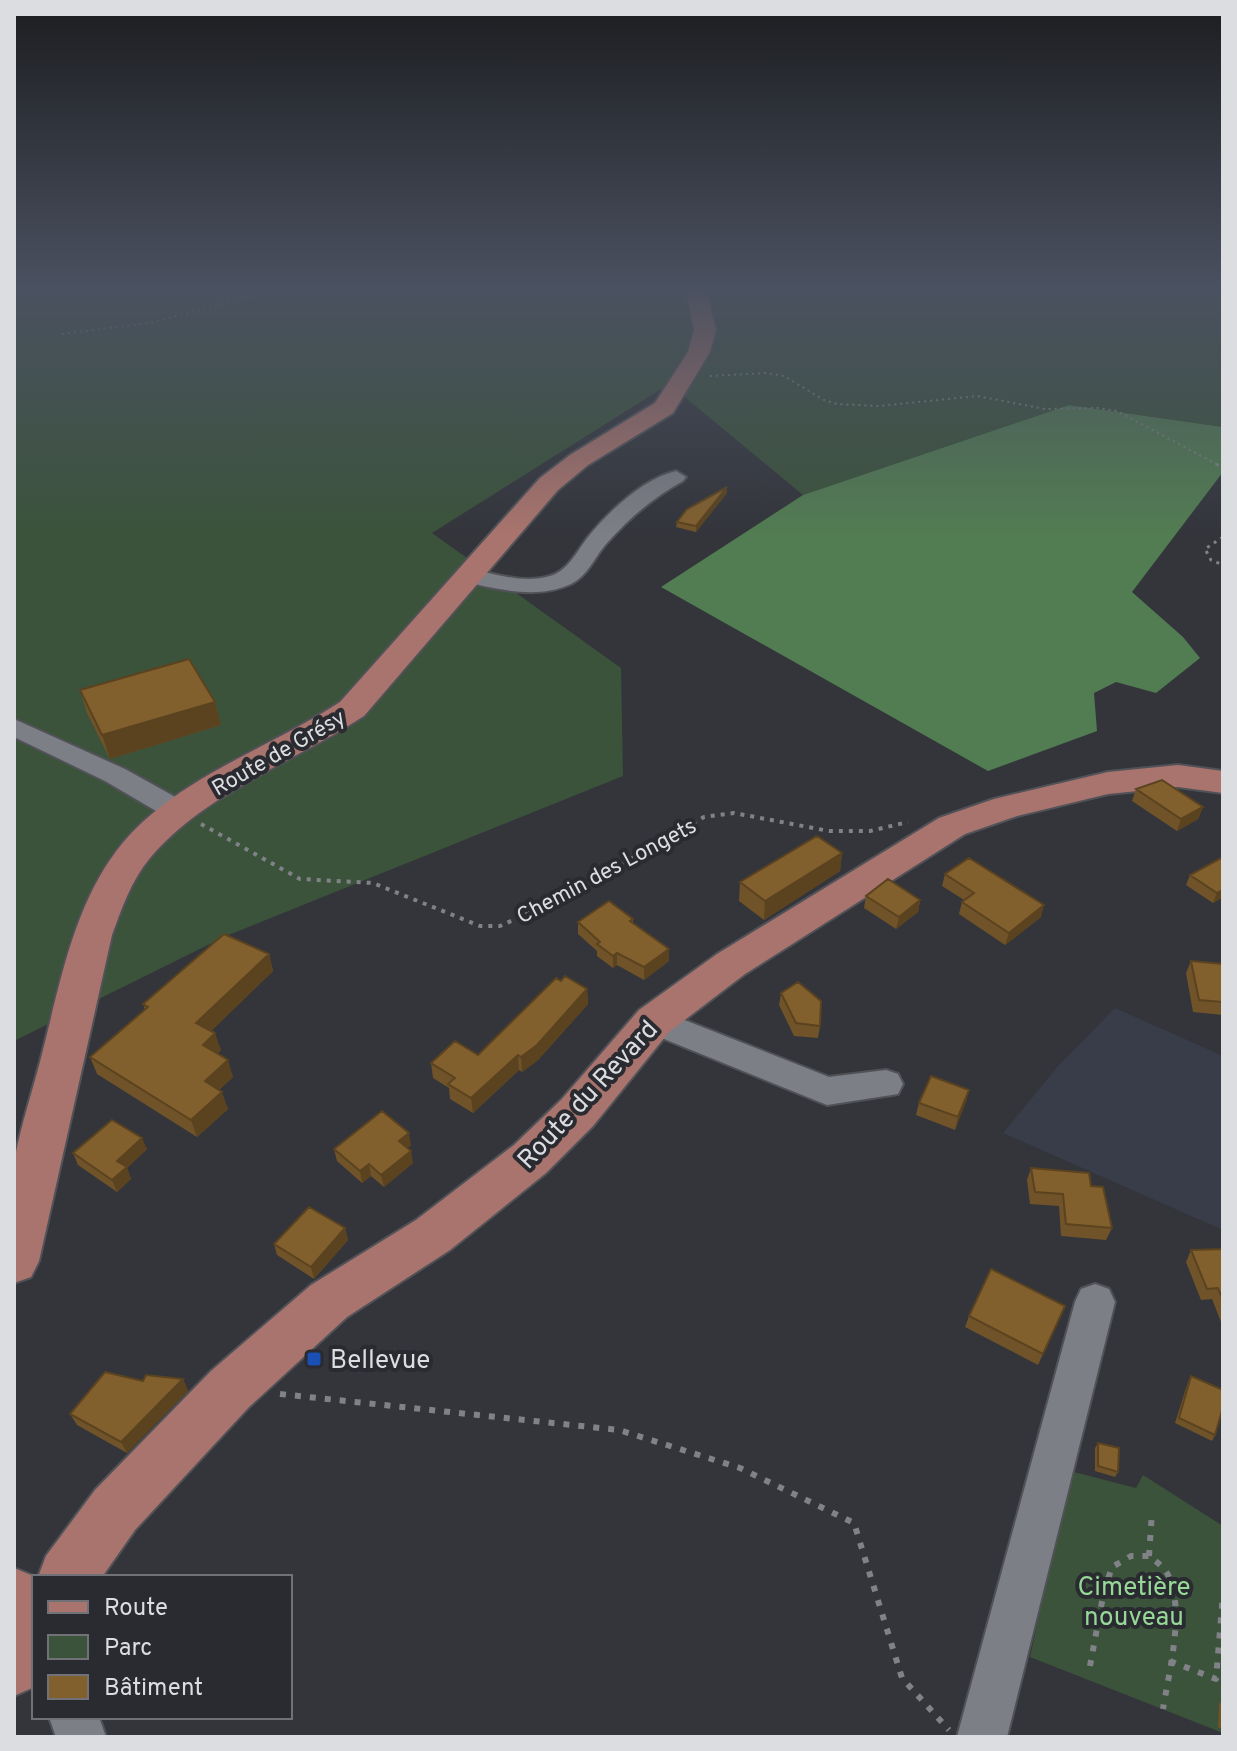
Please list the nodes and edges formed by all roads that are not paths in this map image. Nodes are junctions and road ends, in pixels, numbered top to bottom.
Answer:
1 (687, 371) edge
2 (676, 477) dead end
3 (470, 576) junction
4 (14, 727) edge
5 (1223, 766) edge
6 (1223, 782) edge
7 (1108, 783) junction
8 (178, 811) junction
9 (654, 1021) junction
10 (886, 1084) dead end
11 (14, 1261) edge
12 (1095, 1302) dead end
13 (68, 1575) edge
14 (32, 1635) edge
15 (14, 1667) edge
16 (32, 1678) edge
17 (982, 1737) edge

1 - 3 main road, Route de Grésy
2 - 3 street
3 - 8 main road, Route de Grésy
4 - 8 street
5 - 7 main road, Route du Revard
6 - 7 main road, Route du Revard
7 - 9 main road, Route du Revard
8 - 11 main road, Route de Grésy
9 - 10 street
9 - 13 main road, Route du Revard
12 - 17 street
14 - 15 main road
15 - 16 street

